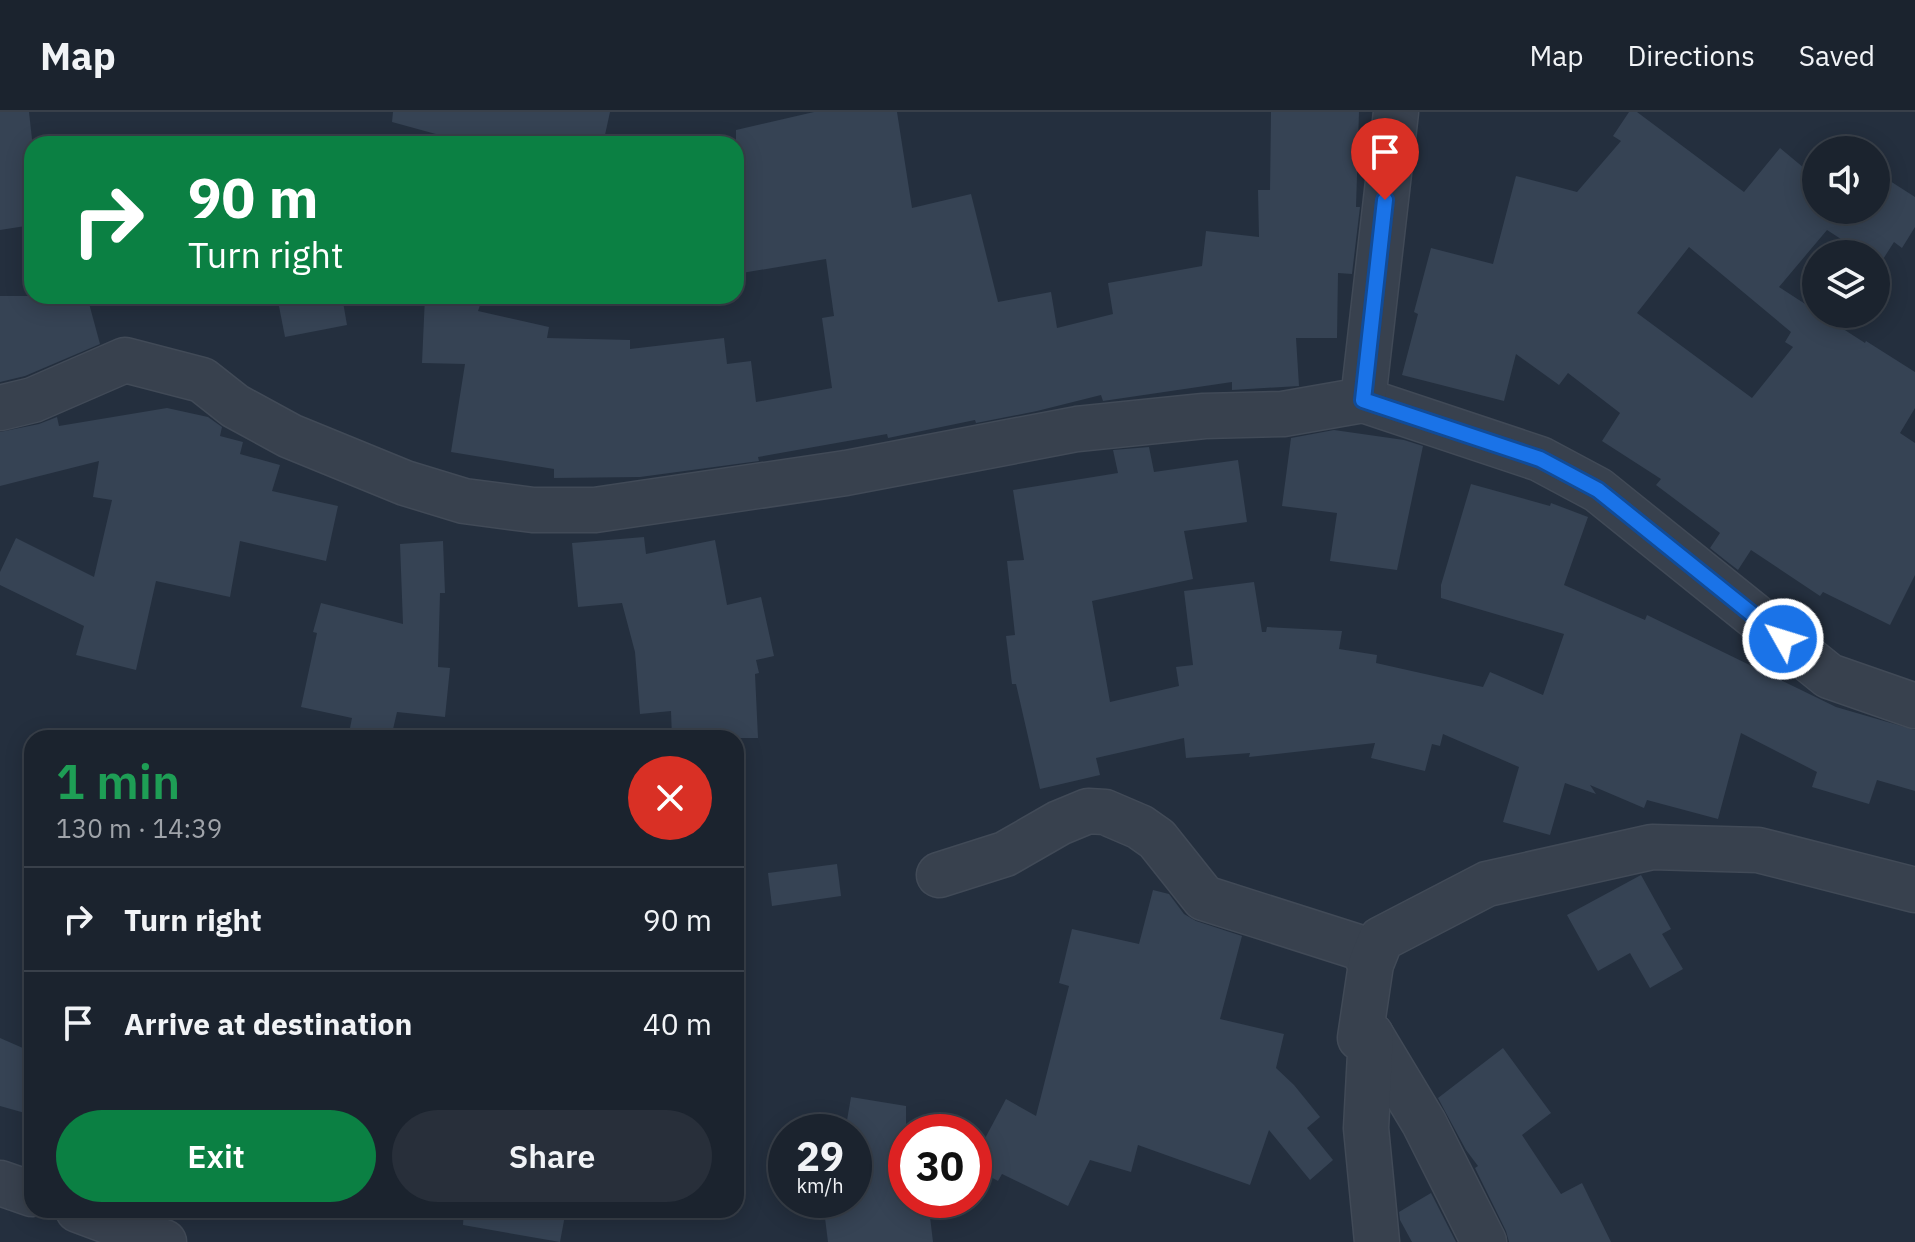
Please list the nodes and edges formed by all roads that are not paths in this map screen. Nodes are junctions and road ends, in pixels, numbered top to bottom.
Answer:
1 (1396, 112) edge
2 (1363, 400) junction
3 (0, 408) edge
4 (1915, 706) edge
5 (939, 875) dead end
6 (1915, 890) edge
7 (1371, 964) junction
8 (1371, 1035) junction
9 (0, 1183) edge
10 (24, 1191) edge
11 (100, 1218) edge
12 (164, 1242) edge
13 (1377, 1242) edge
14 (1484, 1242) edge

1 - 2 street
2 - 3 street
2 - 4 street
5 - 7 street
6 - 7 street
7 - 8 street
8 - 13 street
8 - 14 street
9 - 10 street
11 - 12 street

